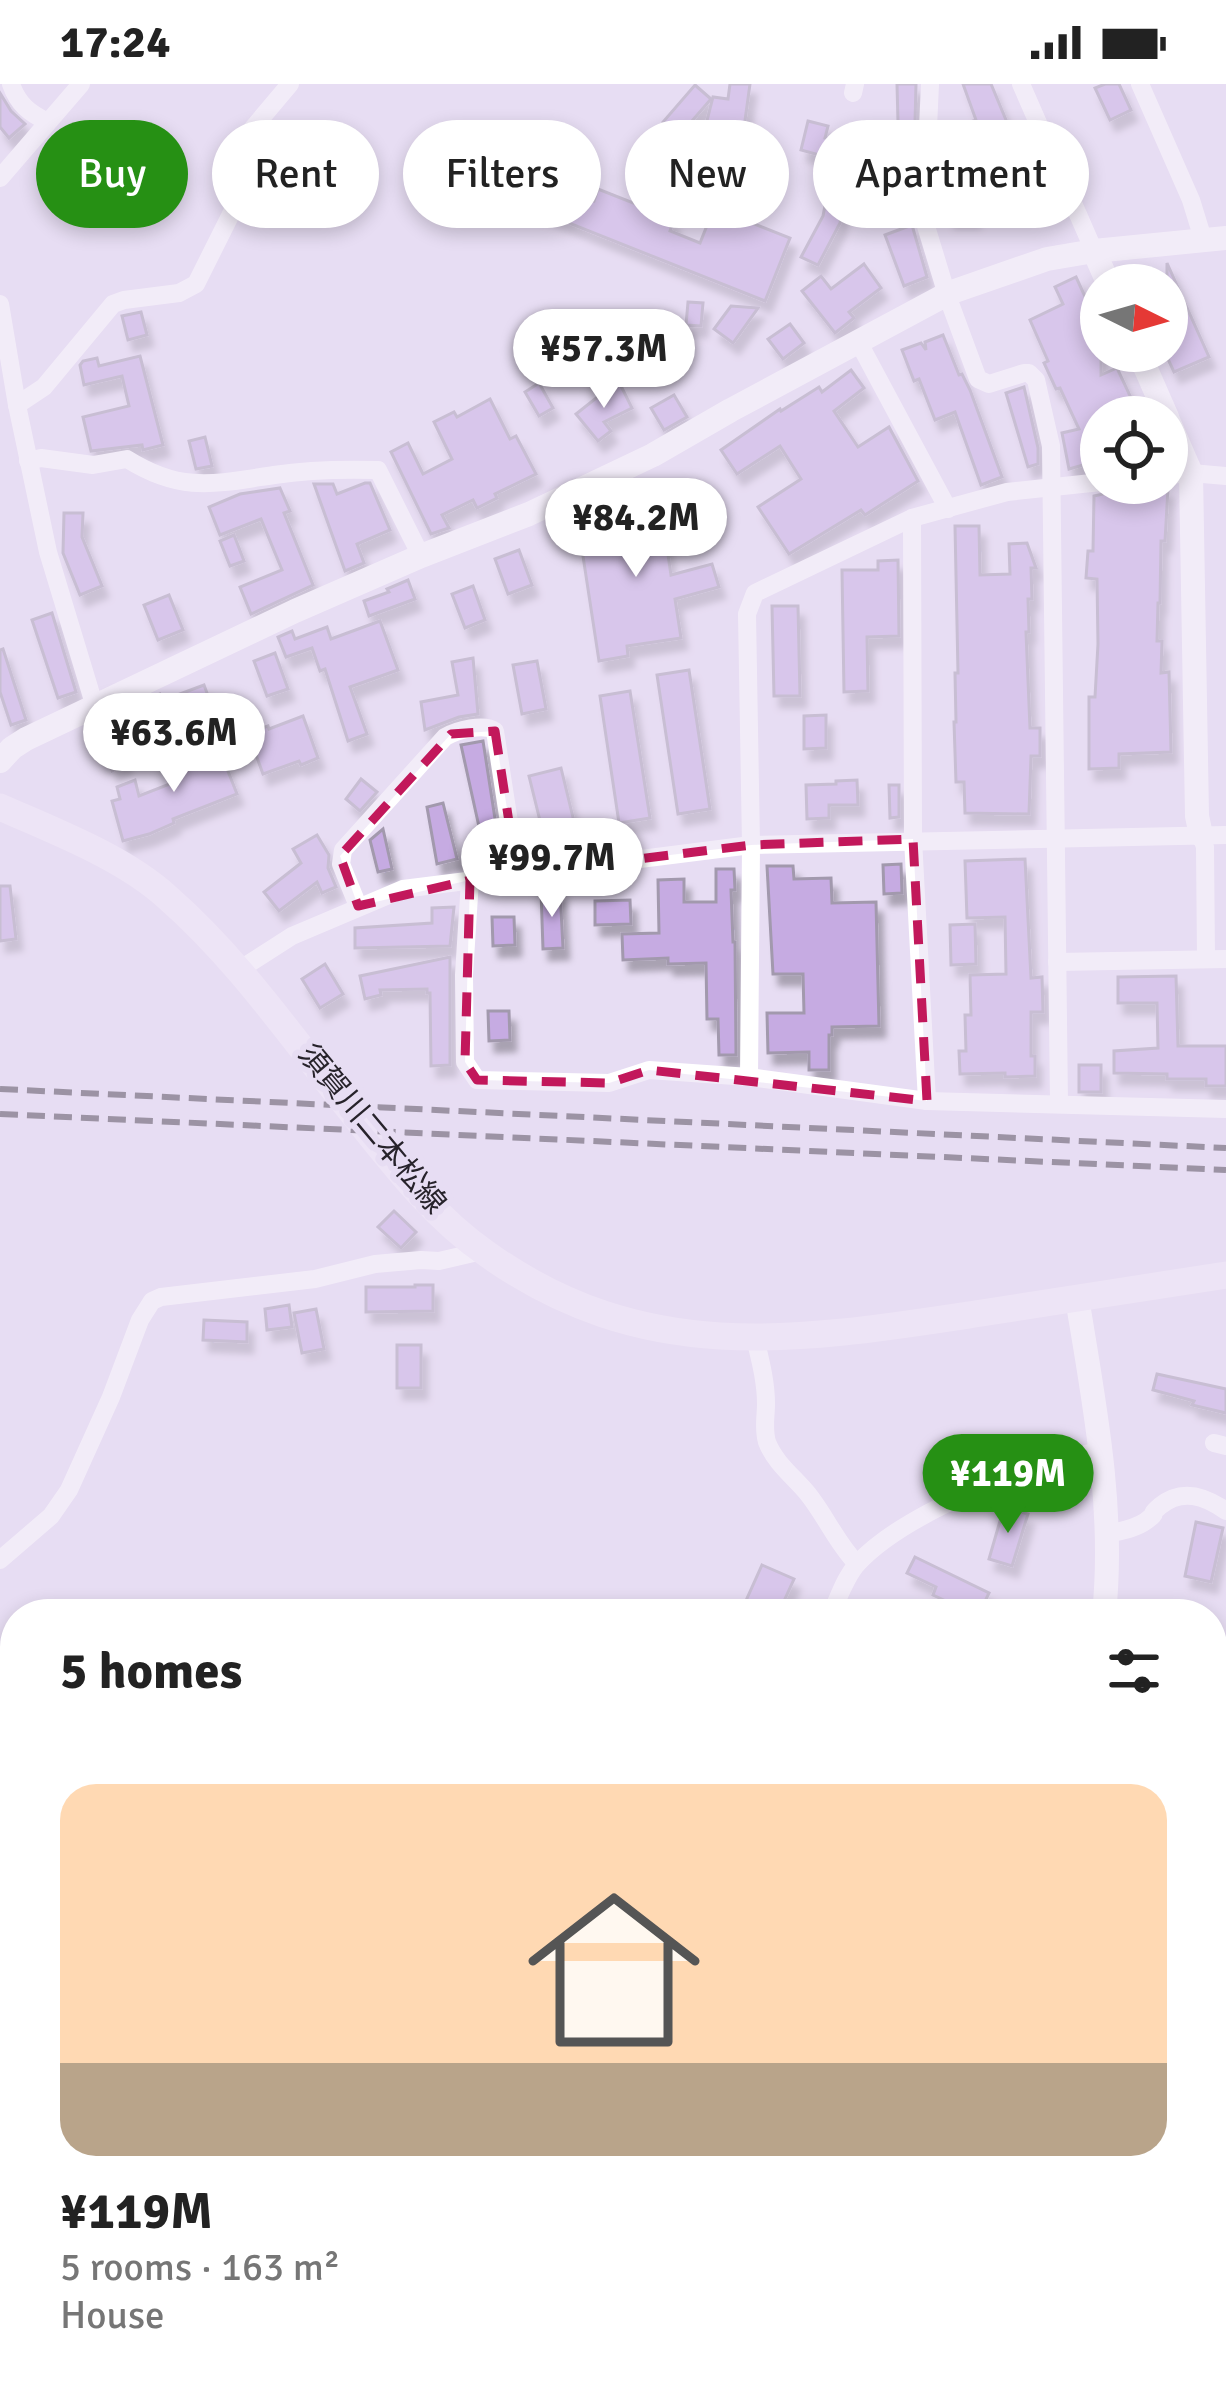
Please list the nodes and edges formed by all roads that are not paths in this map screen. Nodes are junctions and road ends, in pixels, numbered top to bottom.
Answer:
1 (11, 84) edge
2 (81, 84) edge
3 (290, 84) edge
4 (930, 84) edge
5 (1021, 84) edge
6 (1140, 84) edge
7 (44, 120) edge
8 (50, 120) edge
9 (36, 136) edge
10 (0, 178) edge
11 (1214, 239) edge
12 (1094, 251) junction
13 (1100, 264) edge
14 (947, 295) junction
15 (0, 304) edge
16 (859, 343) junction
17 (17, 405) junction
18 (28, 460) junction
19 (1188, 474) edge
20 (1226, 476) edge
21 (1080, 484) edge
22 (1050, 488) junction
23 (1181, 504) edge
24 (948, 509) junction
25 (912, 518) junction
26 (421, 556) junction
27 (95, 707) junction
28 (0, 761) edge
29 (0, 807) edge
30 (1213, 835) edge
31 (913, 839) junction
32 (1054, 840) junction
33 (752, 844) junction
34 (517, 874) junction
35 (470, 880) junction
36 (358, 906) junction
37 (1216, 959) edge
38 (1057, 962) junction
39 (239, 970) junction
40 (749, 1077) junction
41 (927, 1101) junction
42 (1059, 1103) junction
43 (1226, 1109) edge
44 (482, 1251) junction
45 (1226, 1275) edge
46 (1077, 1298) junction
47 (754, 1338) junction
48 (1102, 1450) junction
49 (1226, 1511) edge
50 (1107, 1534) junction
51 (0, 1560) edge
52 (857, 1564) junction
53 (837, 1599) edge
54 (1105, 1599) edge

1 - 7 street
2 - 8 street
3 - 17 street
4 - 14 street
5 - 12 street
6 - 11 street
9 - 10 street
11 - 12 street
12 - 13 street
12 - 14 street
14 - 16 street
14 - 22 street
15 - 17 street
16 - 24 street
16 - 26 street
17 - 18 street
18 - 26 street
18 - 27 street
19 - 20 street
21 - 22 street
22 - 24 street
22 - 32 street
23 - 30 street
24 - 25 street
25 - 31 street
25 - 33 street
26 - 27 street
27 - 28 street
29 - 39 main road, 須賀川二本松線
30 - 32 street
30 - 37 street
31 - 32 street
31 - 33 street
31 - 41 street
32 - 38 street
33 - 34 street
33 - 40 street
34 - 35 street
34 - 36 street
35 - 36 street
35 - 40 street
36 - 39 street
37 - 38 street
38 - 42 street
39 - 44 main road, 須賀川二本松線
40 - 41 street
41 - 42 street
42 - 43 street
44 - 47 main road, 須賀川二本松線
44 - 51 street
45 - 46 main road, 須賀川二本松線
46 - 47 main road, 須賀川二本松線
46 - 48 street
47 - 52 street
48 - 50 street
48 - 52 street
49 - 50 street
50 - 54 street
52 - 53 street

